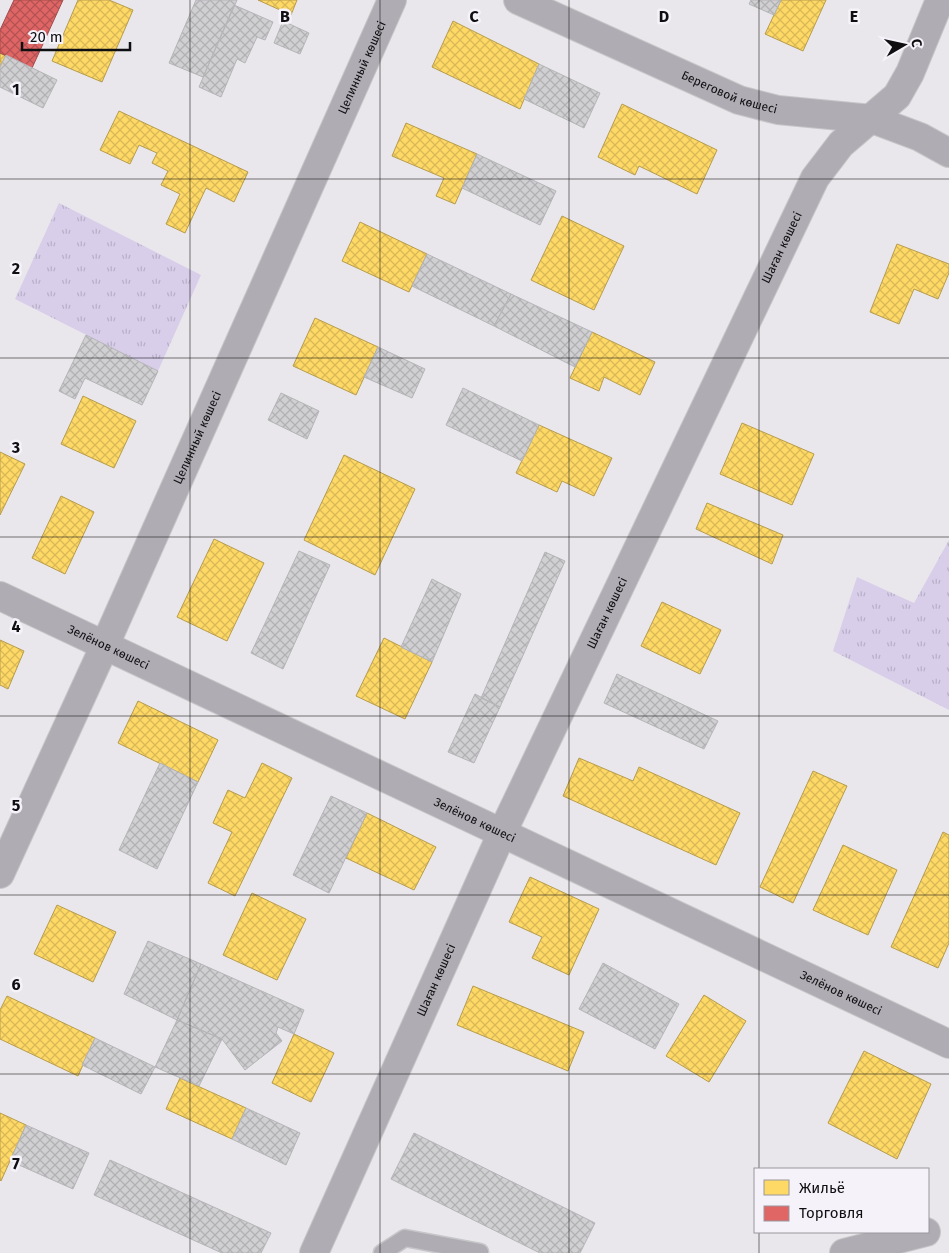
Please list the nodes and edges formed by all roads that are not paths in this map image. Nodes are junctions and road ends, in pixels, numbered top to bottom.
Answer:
1 (392, 0) edge
2 (518, 0) edge
3 (940, 0) edge
4 (872, 119) junction
5 (949, 153) edge
6 (0, 596) edge
7 (105, 645) junction
8 (502, 833) junction
9 (0, 874) edge
10 (949, 1044) edge
11 (949, 1226) edge
12 (929, 1231) edge
13 (923, 1233) edge
14 (480, 1252) edge
15 (314, 1253) edge
16 (382, 1253) edge
17 (844, 1253) edge

1 - 7 street, Целинный көшесі
2 - 4 street, Береговой көшесі
3 - 4 street, Шаған көшесі
4 - 5 street, Береговой көшесі
4 - 8 street, Шаған көшесі
6 - 7 street, Зелёнов көшесі
7 - 8 street, Зелёнов көшесі
7 - 9 street, Целинный көшесі
8 - 10 street, Зелёнов көшесі
8 - 15 street, Шаған көшесі
11 - 12 street
13 - 17 street
14 - 16 lane

